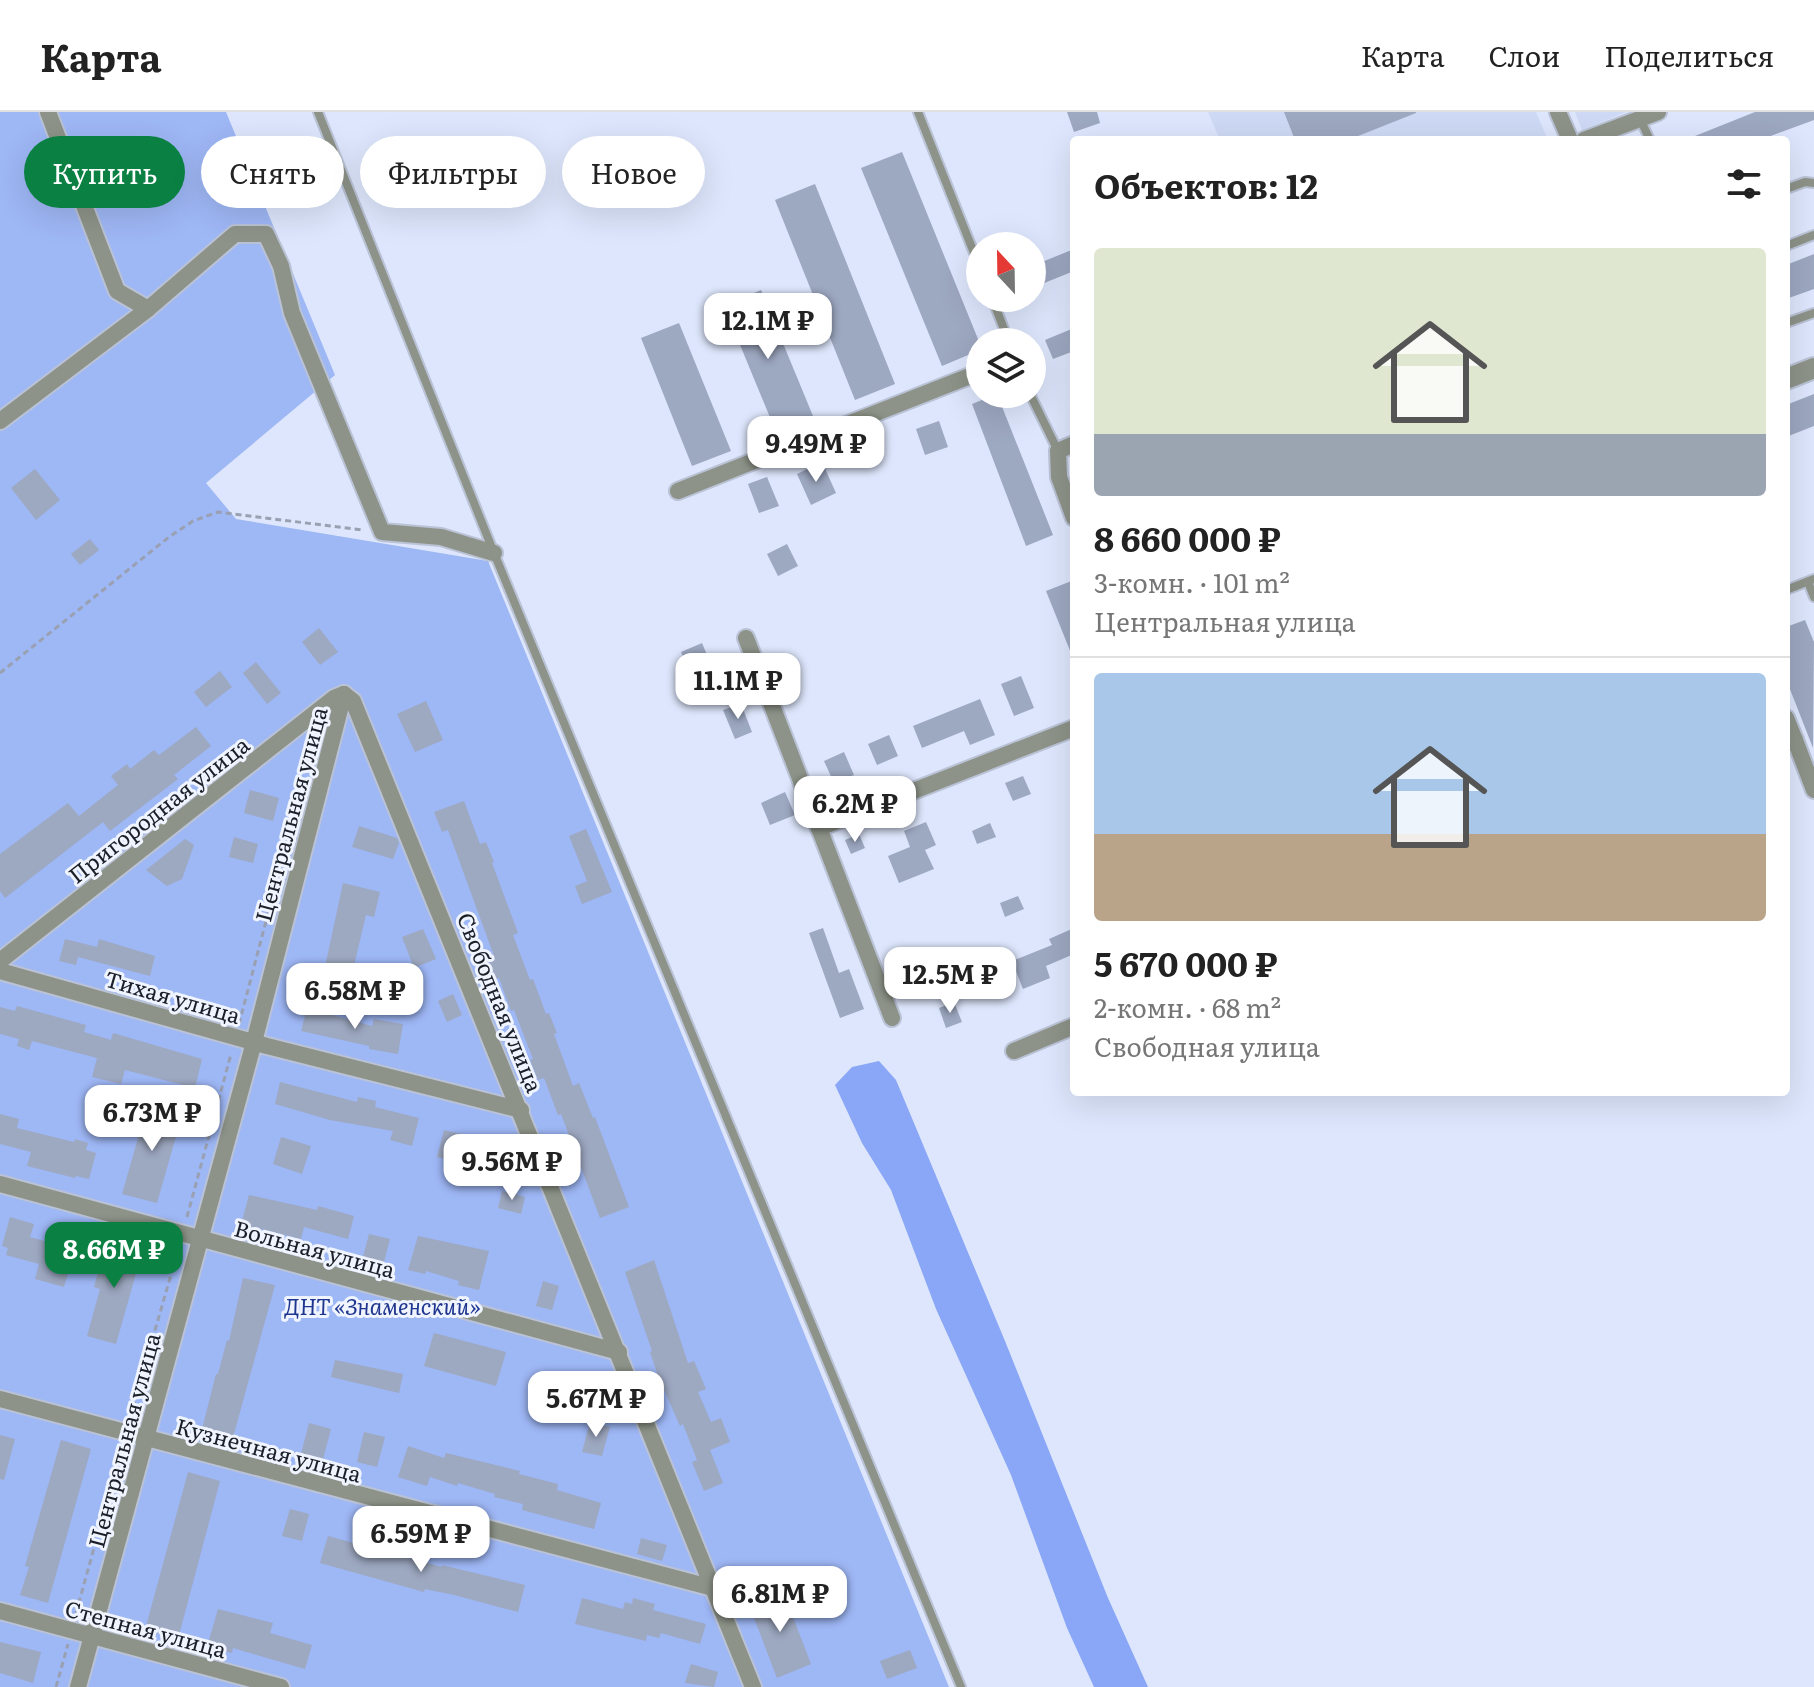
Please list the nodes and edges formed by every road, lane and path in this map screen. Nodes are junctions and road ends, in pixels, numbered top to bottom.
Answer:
1 (48, 112) edge
2 (318, 112) edge
3 (918, 112) edge
4 (1558, 112) edge
5 (1658, 112) edge
6 (1640, 119) junction
7 (1568, 136) edge
8 (1595, 136) edge
9 (1648, 136) edge
10 (1814, 183) edge
11 (1790, 188) edge
12 (966, 233) edge
13 (1814, 235) edge
14 (1790, 244) edge
15 (148, 309) junction
16 (1814, 313) edge
17 (1790, 322) edge
18 (1814, 368) edge
19 (1790, 377) edge
20 (966, 378) edge
21 (1039, 408) edge
22 (0, 421) edge
23 (1066, 448) edge
24 (678, 491) dead end
25 (1070, 507) edge
26 (382, 532) junction
27 (494, 553) junction
28 (1811, 580) edge
29 (1790, 588) edge
30 (1814, 597) edge
31 (746, 638) dead end
32 (0, 673) edge
33 (344, 694) junction
34 (1070, 730) edge
35 (1790, 742) edge
36 (1814, 790) edge
37 (819, 828) junction
38 (287, 841) dead end
39 (0, 961) edge
40 (0, 971) edge
41 (892, 1018) dead end
42 (1070, 1028) edge
43 (235, 1036) junction
44 (254, 1042) junction
45 (1014, 1051) dead end
46 (521, 1110) junction
47 (0, 1184) edge
48 (182, 1235) junction
49 (200, 1240) junction
50 (619, 1352) junction
51 (0, 1399) edge
52 (126, 1433) junction
53 (145, 1439) junction
54 (713, 1588) junction
55 (0, 1611) edge
56 (71, 1630) junction
57 (92, 1635) junction
58 (56, 1687) edge
59 (78, 1687) edge
60 (281, 1687) edge
61 (753, 1687) edge
62 (961, 1687) edge

1 - 15 street
2 - 27 lane
3 - 12 lane
4 - 7 street
5 - 6 street
6 - 8 street
6 - 9 lane
10 - 11 lane
13 - 14 lane
15 - 22 street
15 - 26 street
16 - 17 lane
18 - 19 street
20 - 24 street
21 - 23 lane
23 - 25 street
26 - 27 street
26 - 32 path
27 - 62 lane
28 - 29 lane
28 - 30 lane
31 - 37 street
33 - 39 street, Пригородная улица
33 - 44 street, Центральная улица
33 - 46 street, Свободная улица
34 - 37 street
35 - 36 street
37 - 41 street
38 - 43 path
40 - 43 street, Тихая улица
42 - 45 street
43 - 44 street, Тихая улица
43 - 48 path
44 - 46 street, Тихая улица
44 - 49 street, Центральная улица
46 - 50 street, Свободная улица
47 - 48 street, Вольная улица
48 - 49 street, Вольная улица
48 - 52 path
49 - 50 street, Вольная улица
49 - 53 street, Центральная улица
50 - 54 street, Свободная улица
51 - 52 street, Кузнечная улица
52 - 53 street, Кузнечная улица
52 - 56 path
53 - 54 street, Кузнечная улица
53 - 57 street, Центральная улица
54 - 61 street, Свободная улица
55 - 56 street, Степная улица
56 - 57 street, Степная улица
56 - 58 path
57 - 59 street, Центральная улица
57 - 60 street, Степная улица

